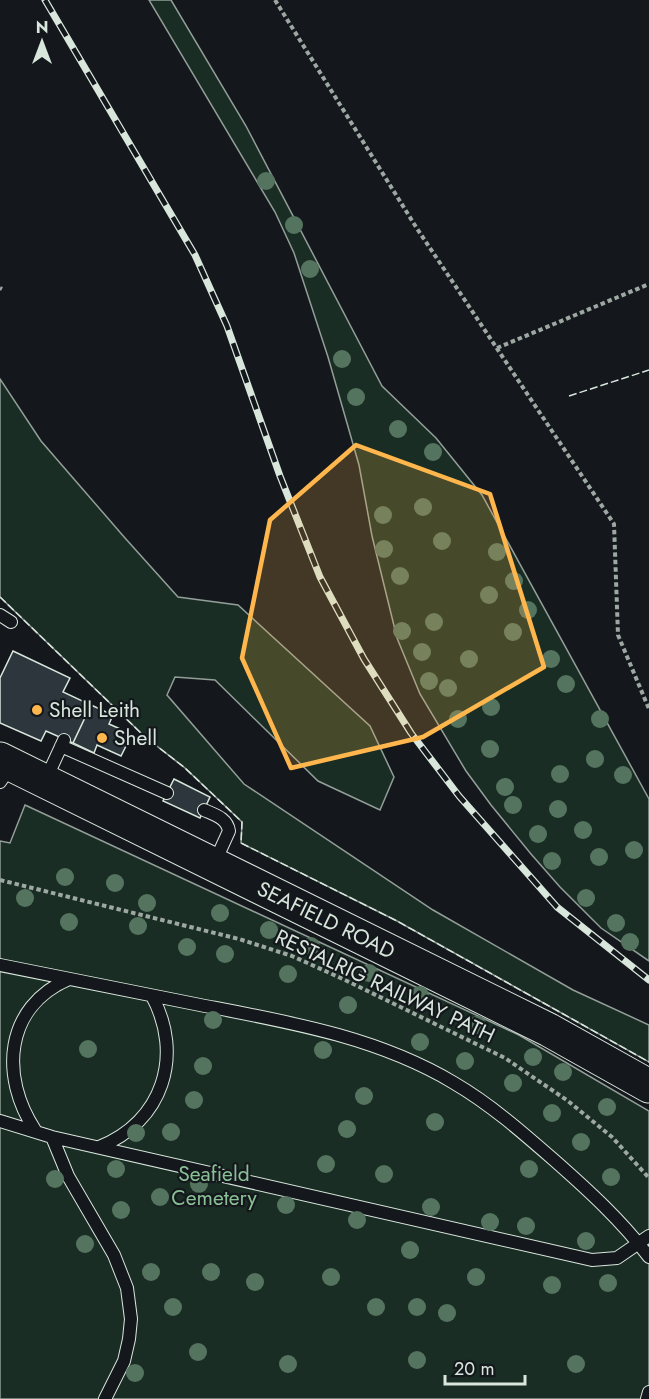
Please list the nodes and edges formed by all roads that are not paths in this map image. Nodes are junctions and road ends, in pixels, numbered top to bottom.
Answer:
1 (0, 615) edge
2 (11, 622) dead end
3 (4, 769) edge
4 (46, 781) junction
5 (167, 793) dead end
6 (204, 810) dead end
7 (214, 865) junction
8 (0, 965) edge
9 (69, 979) junction
10 (152, 996) junction
11 (649, 1086) edge
12 (0, 1121) edge
13 (36, 1131) junction
14 (52, 1137) junction
15 (99, 1147) junction
16 (644, 1240) edge
17 (649, 1257) edge
18 (649, 1392) edge
19 (105, 1399) edge
20 (647, 1399) edge

1 - 2 lane
3 - 4 main road, SEAFIELD ROAD
4 - 5 lane
4 - 7 main road, SEAFIELD ROAD
6 - 7 lane
7 - 11 main road, SEAFIELD ROAD
8 - 9 lane
9 - 10 lane
9 - 13 lane
10 - 15 lane
10 - 16 lane
12 - 13 lane
13 - 14 lane
14 - 15 lane
14 - 19 lane
15 - 16 lane
16 - 17 lane
18 - 20 lane

